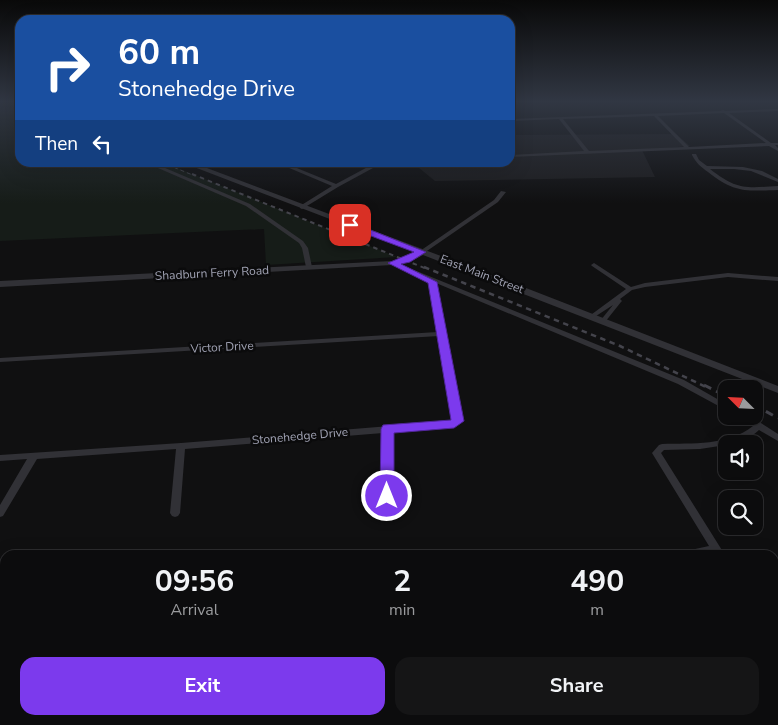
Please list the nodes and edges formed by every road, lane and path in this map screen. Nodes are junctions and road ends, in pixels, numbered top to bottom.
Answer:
1 (575, 136) edge
2 (676, 136) edge
3 (758, 136) edge
4 (778, 144) edge
5 (771, 145) junction
6 (688, 148) junction
7 (778, 150) edge
8 (588, 152) junction
9 (694, 155) dead end
10 (515, 156) edge
11 (158, 167) edge
12 (197, 167) edge
13 (289, 167) edge
14 (372, 167) edge
15 (705, 168) junction
16 (778, 182) edge
17 (336, 186) junction
18 (778, 188) edge
19 (503, 192) dead end
20 (302, 207) junction
21 (422, 252) junction
22 (392, 263) junction
23 (594, 264) dead end
24 (309, 267) junction
25 (778, 279) edge
26 (432, 282) junction
27 (0, 284) edge
28 (630, 289) junction
29 (622, 295) junction
30 (591, 317) junction
31 (603, 321) junction
32 (444, 334) junction
33 (0, 360) edge
34 (778, 390) edge
35 (718, 403) edge
36 (759, 426) joint
37 (387, 429) junction
38 (778, 438) edge
39 (181, 446) junction
40 (34, 456) junction
41 (0, 458) edge
42 (387, 496) dead end
43 (175, 513) dead end
44 (0, 514) edge
45 (716, 550) edge

1 - 8 street
2 - 6 street
3 - 5 street
4 - 5 street
5 - 6 street
5 - 7 street
6 - 8 street
8 - 10 street
9 - 15 street
11 - 24 street
12 - 20 street, East Main Street
13 - 17 street
14 - 17 street
15 - 16 street
15 - 18 street
17 - 20 street
19 - 21 street
20 - 21 street, East Main Street
21 - 22 street, Shadburn Ferry Road
21 - 30 street, East Main Street
22 - 24 street, Shadburn Ferry Road
22 - 26 street
23 - 28 street
24 - 27 street, Shadburn Ferry Road
25 - 28 street
26 - 32 street, Stonehedge Drive
26 - 35 street
28 - 29 street
29 - 30 street
29 - 31 street
30 - 31 street, East Main Street
31 - 34 street, East Main Street
32 - 33 street, Victor Drive
32 - 37 street, Stonehedge Drive
36 - 38 street
36 - 45 street
37 - 39 street, Stonehedge Drive
37 - 42 street
39 - 40 street, Stonehedge Drive
39 - 43 street
40 - 41 street, Stonehedge Drive
40 - 44 street

